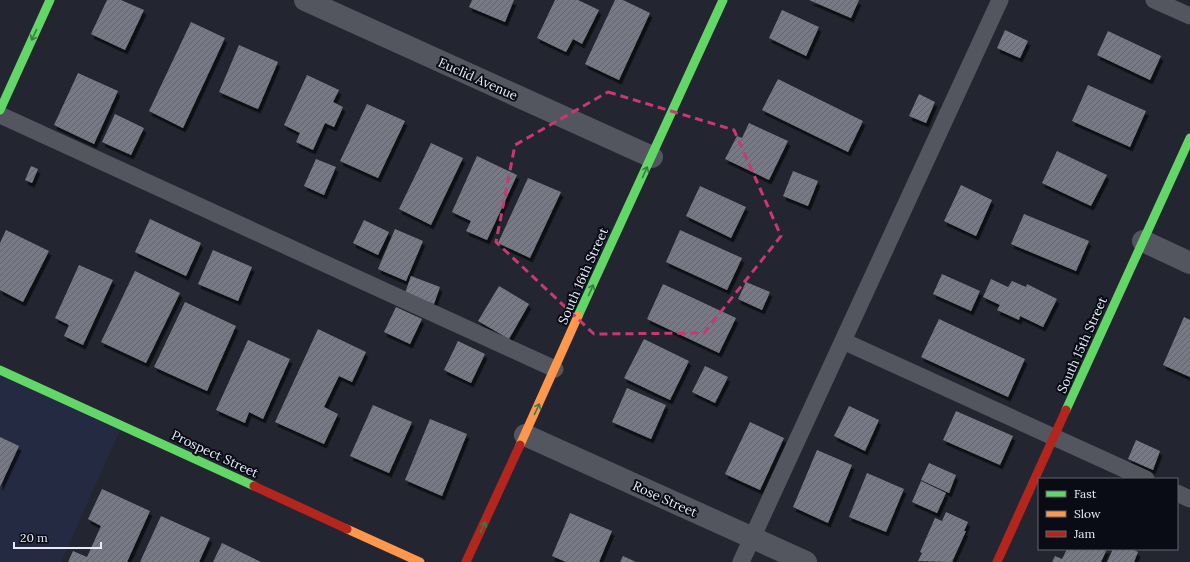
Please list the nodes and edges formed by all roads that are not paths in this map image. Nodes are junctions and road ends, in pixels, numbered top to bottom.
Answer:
1 (50, 0) edge
2 (305, 0) edge
3 (723, 0) edge
4 (1000, 0) edge
5 (1154, 0) edge
6 (1190, 16) edge
7 (0, 110) edge
8 (0, 115) edge
9 (1190, 138) edge
10 (652, 157) junction
11 (1143, 242) junction
12 (1190, 263) edge
13 (843, 341) junction
14 (556, 369) junction
15 (0, 370) edge
16 (525, 435) junction
17 (1054, 437) junction
18 (1144, 478) edge
19 (1178, 493) edge
20 (1190, 499) edge
21 (752, 538) junction
22 (420, 562) edge
23 (466, 562) edge
24 (741, 562) edge
25 (806, 562) edge
26 (997, 562) edge

1 -> 7 street
2 - 10 street, Euclid Avenue
3 - 10 street, South 16th Street
4 - 13 lane
5 - 6 lane
8 - 14 lane
9 - 11 street, South 15th Street
14 -> 10 street, South 16th Street
11 - 12 street
11 - 17 street, South 15th Street
13 - 17 lane
13 - 21 lane
16 -> 14 street, South 16th Street
15 - 22 street, Prospect Street
16 - 21 street, Rose Street
23 -> 16 street, South 16th Street
17 - 18 lane
17 - 26 street, South 15th Street
19 - 20 lane
21 - 24 lane
21 - 25 street, Rose Street

